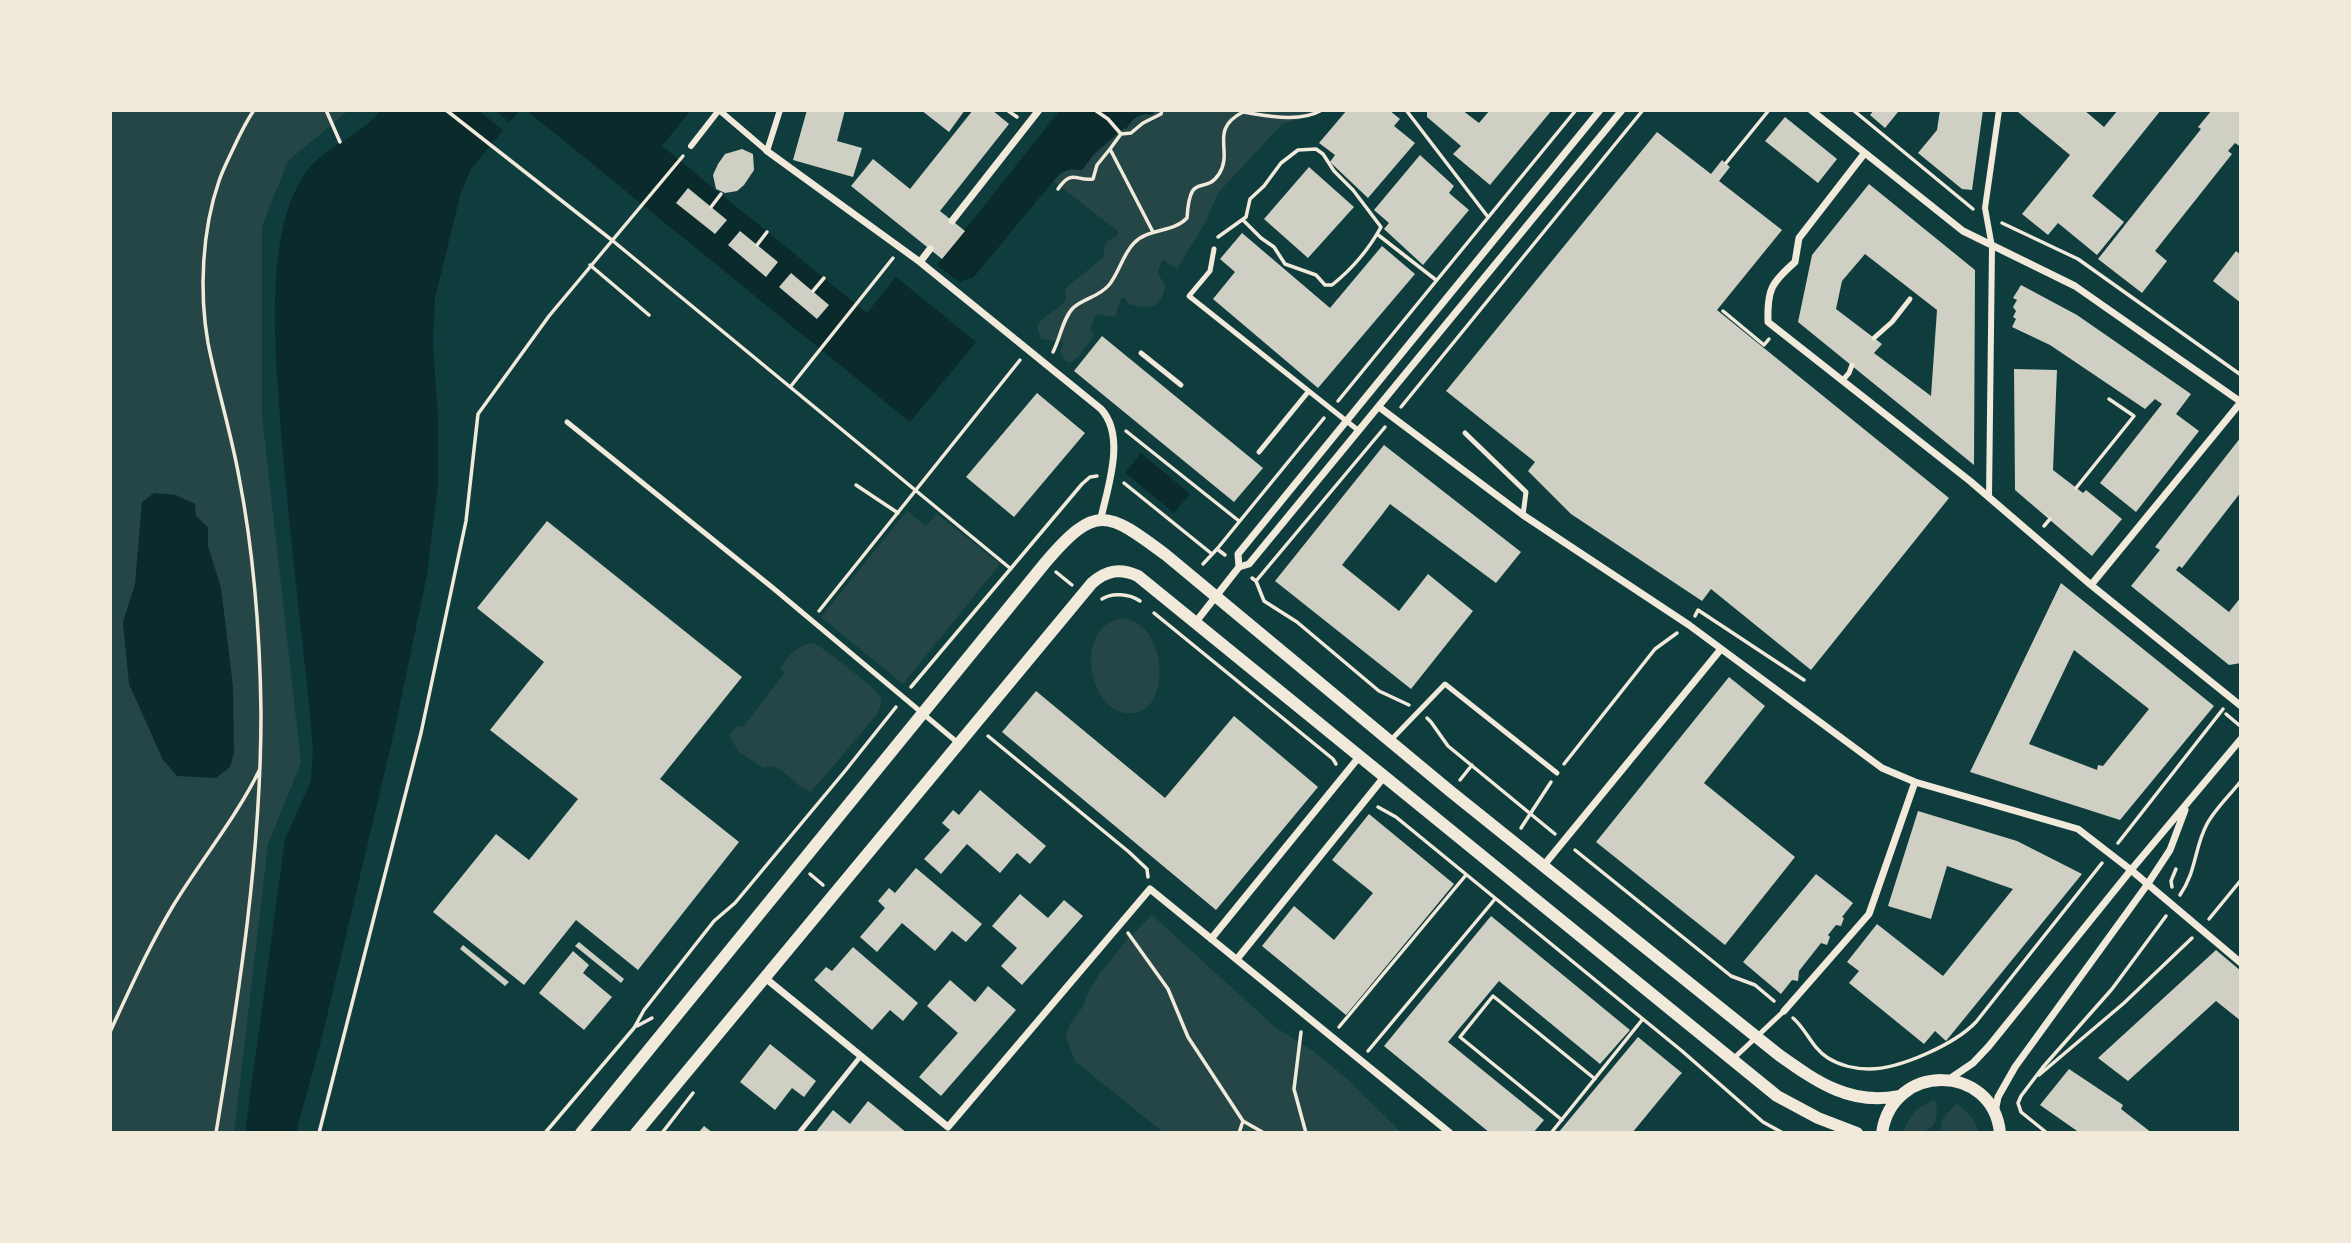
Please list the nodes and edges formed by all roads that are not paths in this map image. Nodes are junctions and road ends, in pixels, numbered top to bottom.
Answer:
1 (780, 110) edge
2 (1039, 110) edge
3 (1600, 110) edge
4 (1622, 110) edge
5 (1811, 110) edge
6 (1999, 110) edge
7 (691, 146) road end
8 (768, 151) junction
9 (1864, 153) junction
10 (952, 221) dead end
11 (1992, 247) junction
12 (930, 249) dead end
13 (1214, 249) road end
14 (920, 262) junction
15 (1910, 299) dead end
16 (1874, 338) dead end
17 (1141, 353) dead end
18 (1852, 366) dead end
19 (1842, 381) junction
20 (1181, 386) dead end
21 (1308, 392) junction
22 (2241, 402) edge
23 (1379, 407) junction
24 (1346, 421) junction
25 (566, 422) dead end
26 (1359, 431) junction
27 (1465, 433) dead end
28 (1259, 452) dead end
29 (1989, 497) junction
30 (1523, 515) junction
31 (1101, 518) junction
32 (1239, 567) junction
33 (2091, 585) junction
34 (1215, 597) junction
35 (1195, 623) junction
36 (1721, 649) junction
37 (2241, 706) edge
38 (922, 713) junction
39 (2241, 739) edge
40 (1390, 741) junction
41 (958, 743) junction
42 (1359, 757) junction
43 (1557, 773) road end
44 (1384, 777) junction
45 (1915, 782) junction
46 (2189, 801) junction
47 (1545, 865) junction
48 (2131, 870) junction
49 (2147, 885) junction
50 (1211, 939) junction
51 (1237, 959) junction
52 (2241, 963) edge
53 (764, 977) junction
54 (1784, 1011) joint
55 (1756, 1037) junction
56 (860, 1057) junction
57 (1733, 1059) junction
58 (1948, 1080) junction
59 (1899, 1096) junction
60 (1994, 1112) junction
61 (2002, 1131) edge
62 (581, 1133) edge
63 (636, 1133) edge
64 (799, 1133) edge
65 (1450, 1133) edge
66 (1857, 1133) edge
67 (1882, 1133) edge

1 - 8 street
2 - 10 street
3 - 24 street
4 - 23 street
5 - 9 street
6 - 11 street
7 - 8 street
8 - 14 street
9 - 11 street
9 - 19 street
11 - 22 street
11 - 29 street
12 - 14 street
13 - 21 lane
14 - 31 street
15 - 16 lane
17 - 20 lane
18 - 19 lane
19 - 29 street
21 - 24 lane
21 - 28 lane
22 - 33 street
23 - 26 street
23 - 30 street
24 - 26 lane
24 - 32 street
25 - 38 lane
26 - 32 street
27 - 30 lane
29 - 33 street
30 - 36 street
31 - 34 street
31 - 38 street
32 - 34 street
33 - 37 street
34 - 35 street
34 - 40 street
35 - 41 street
35 - 42 street
36 - 45 street
36 - 47 street
38 - 41 lane
38 - 62 street
39 - 46 street
40 - 43 lane
40 - 47 street
41 - 53 street
42 - 44 street
42 - 50 street
44 - 51 street
44 - 57 street
45 - 48 street
45 - 54 street
46 - 48 street
46 - 49 street
47 - 55 street
48 - 49 street
48 - 58 street
49 - 52 street
49 - 60 street
50 - 51 street
50 - 56 street
51 - 65 street
53 - 56 street
53 - 63 street
54 - 55 lane
55 - 57 lane
55 - 59 street
56 - 64 lane
57 - 66 street
58 - 59 street
58 - 60 street
59 - 67 street
60 - 61 street

